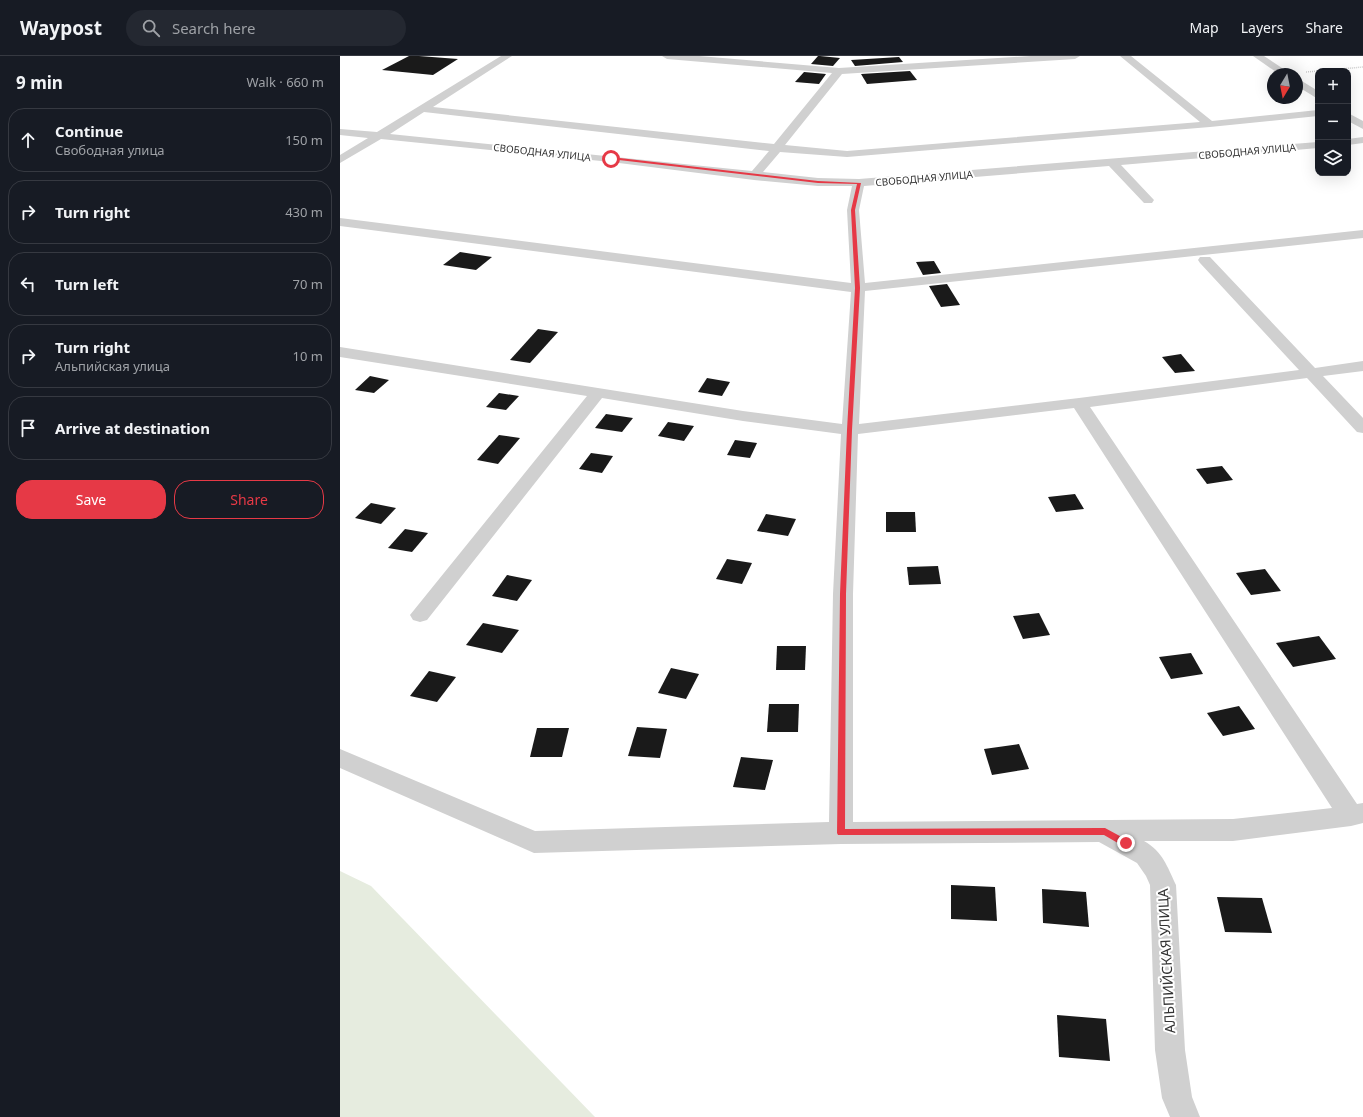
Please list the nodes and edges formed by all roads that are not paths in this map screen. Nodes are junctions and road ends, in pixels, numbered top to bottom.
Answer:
1 (507, 56) edge
2 (667, 56) edge
3 (798, 56) edge
4 (1075, 56) edge
5 (1125, 56) edge
6 (1258, 56) edge
7 (788, 67) junction
8 (1277, 68) edge
9 (838, 71) junction
10 (1303, 85) edge
11 (1315, 94) edge
12 (424, 109) junction
13 (1315, 113) edge
14 (1351, 118) edge
15 (1210, 124) junction
16 (1363, 126) edge
17 (340, 132) edge
18 (380, 136) junction
19 (1363, 140) edge
20 (1351, 142) edge
21 (1315, 144) edge
22 (776, 148) junction
23 (340, 160) edge
24 (1113, 163) junction
25 (754, 176) junction
26 (859, 183) junction
27 (1148, 200) dead end
28 (340, 222) edge
29 (1363, 234) edge
30 (1205, 260) dead end
31 (858, 288) junction
32 (340, 352) edge
33 (1363, 366) edge
34 (1312, 373) junction
35 (599, 392) junction
36 (1079, 403) junction
37 (1363, 428) edge
38 (850, 430) junction
39 (420, 615) dead end
40 (340, 758) edge
41 (1357, 815) edge
42 (1105, 832) junction
43 (841, 833) junction
44 (1185, 1117) edge

1 - 12 street
2 - 7 street
3 - 7 street
4 - 9 street
5 - 15 street
6 - 8 street
7 - 9 street
9 - 22 street
10 - 11 street
12 - 18 street
12 - 22 street
13 - 15 street
14 - 16 street
15 - 22 street
17 - 18 street, СВОБОДНАЯ УЛИЦА
18 - 23 street
18 - 25 street, СВОБОДНАЯ УЛИЦА
19 - 20 street
21 - 24 street, СВОБОДНАЯ УЛИЦА
22 - 25 street
24 - 26 street, СВОБОДНАЯ УЛИЦА
24 - 27 street
25 - 26 street, СВОБОДНАЯ УЛИЦА
26 - 31 street
28 - 31 street
29 - 31 street
30 - 34 street
31 - 38 street
32 - 35 street
33 - 34 street
34 - 36 street
34 - 37 street
35 - 38 street
35 - 39 street
36 - 38 street
36 - 41 street
38 - 43 street
40 - 43 street
41 - 42 street
42 - 43 street
42 - 44 street, АЛЬПИЙСКАЯ УЛИЦА

